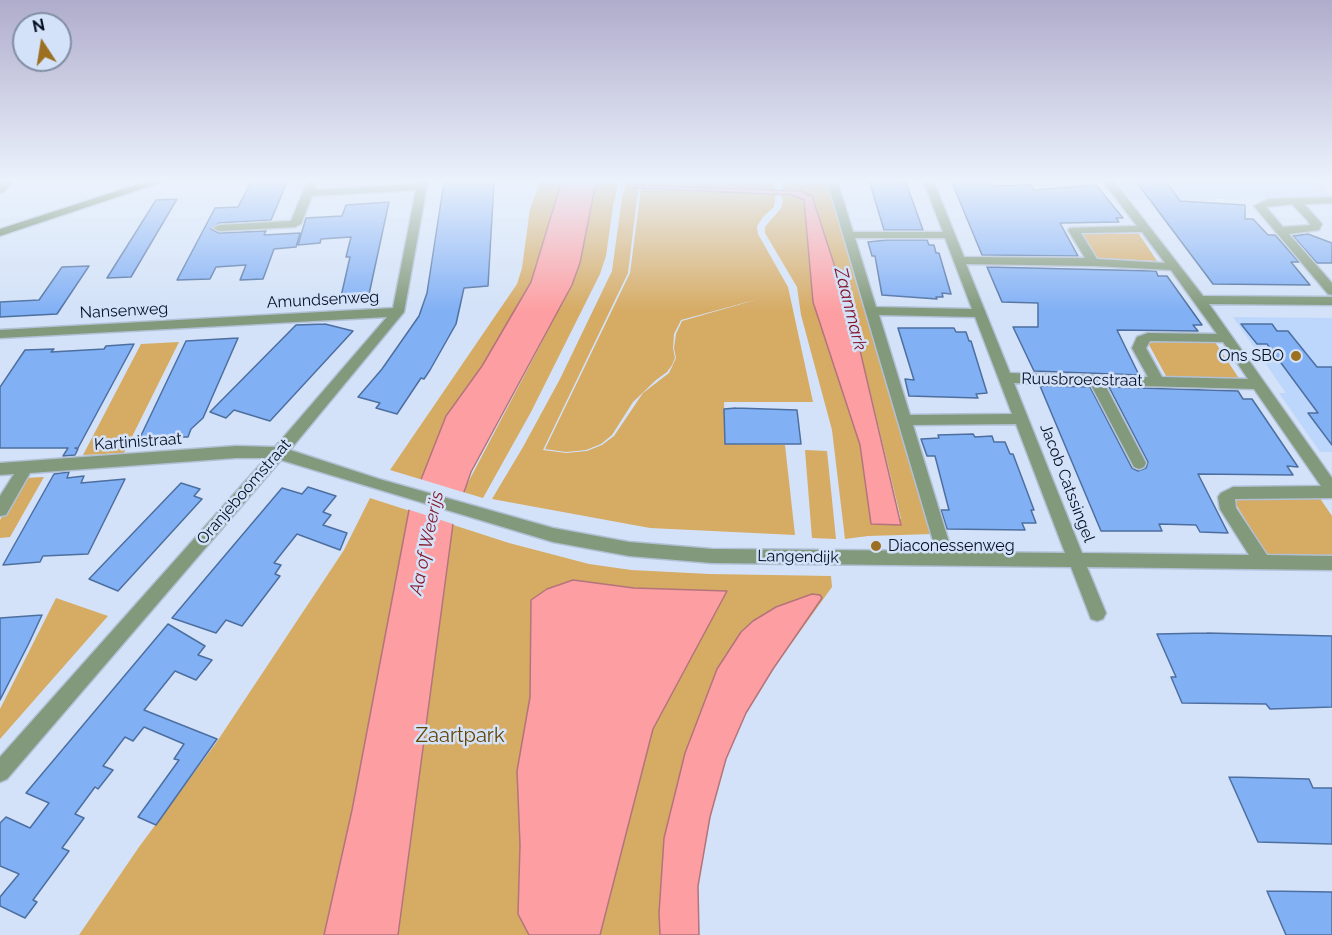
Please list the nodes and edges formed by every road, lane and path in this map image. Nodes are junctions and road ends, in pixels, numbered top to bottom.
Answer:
1 (26, 224) edge
2 (295, 224) edge
3 (415, 224) edge
4 (844, 224) edge
5 (946, 224) edge
6 (1140, 224) edge
7 (1275, 224) edge
8 (1316, 224) edge
9 (219, 228) dead end
10 (1145, 230) junction
11 (1281, 231) junction
12 (0, 232) edge
13 (951, 235) junction
14 (848, 236) junction
15 (960, 260) junction
16 (1093, 262) junction
17 (1174, 267) junction
18 (1332, 291) edge
19 (1200, 300) junction
20 (1332, 301) edge
21 (871, 311) junction
22 (398, 312) junction
23 (981, 313) junction
24 (250, 321) joint
25 (0, 334) edge
26 (1226, 338) junction
27 (1007, 378) junction
28 (1095, 379) junction
29 (1157, 381) junction
30 (1259, 384) junction
31 (1023, 419) junction
32 (904, 420) junction
33 (278, 454) junction
34 (1139, 462) dead end
35 (25, 468) junction
36 (0, 469) edge
37 (1332, 491) edge
38 (0, 510) edge
39 (946, 559) junction
40 (1078, 561) junction
41 (1262, 562) junction
42 (1332, 563) edge
43 (1097, 613) dead end
44 (3, 766) edge

1 - 12 street
2 - 9 street
3 - 22 street, Oranjeboomstraat
4 - 14 street
5 - 13 street, Jacob Catssingel
6 - 10 street
7 - 11 street
8 - 11 street
10 - 16 street
10 - 17 street
11 - 18 street
13 - 14 street
13 - 15 street, Jacob Catssingel
14 - 21 street
15 - 16 street
15 - 23 street, Jacob Catssingel
16 - 17 street
17 - 19 street
19 - 20 street
19 - 26 street
21 - 23 street
21 - 32 street
22 - 24 street, Amundsenweg
22 - 33 street, Oranjeboomstraat
23 - 27 street, Jacob Catssingel
24 - 25 street, Nansenweg
26 - 29 street, Ruusbroecstraat
26 - 30 street
27 - 28 street, Ruusbroecstraat
27 - 31 street, Jacob Catssingel
28 - 29 street, Ruusbroecstraat
28 - 34 street
29 - 30 street, Ruusbroecstraat
30 - 37 street
31 - 32 street, Jacob Catssingel
31 - 40 street, Jacob Catssingel
32 - 39 street
33 - 35 street, Kartinistraat
33 - 39 street, Langendijk
33 - 44 street, Oranjeboomstraat
35 - 36 street, Kartinistraat
35 - 38 street
37 - 41 street
39 - 40 street, Langendijk
40 - 41 street, Langendijk
40 - 43 street, Jacob Catssingel
41 - 42 street, Langendijk

